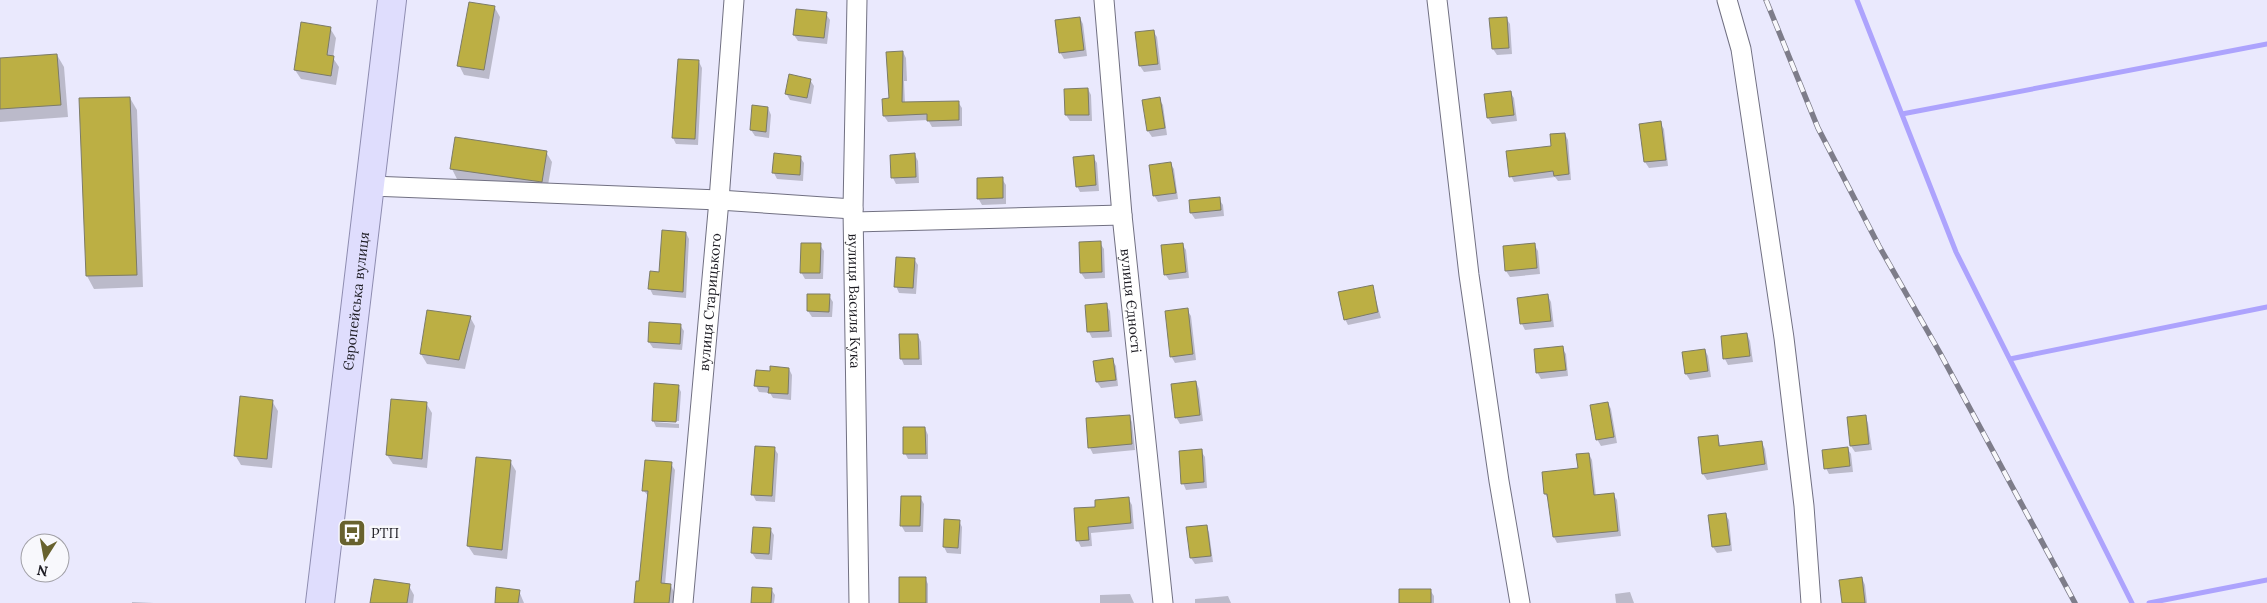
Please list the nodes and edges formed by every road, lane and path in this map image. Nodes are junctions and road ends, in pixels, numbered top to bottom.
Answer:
1 (392, 0) edge
2 (734, 0) edge
3 (857, 0) edge
4 (1104, 0) edge
5 (1438, 0) edge
6 (1727, 0) edge
7 (371, 186) junction
8 (719, 200) junction
9 (854, 215) junction
10 (1122, 215) junction
11 (320, 603) edge
12 (683, 603) edge
13 (859, 603) edge
14 (1163, 603) edge
15 (1520, 603) edge
16 (1811, 603) edge

1 - 7 main road, Європейська вулиця
2 - 8 street, вулиця Старицького
3 - 9 street, вулиця Василя Кука
4 - 10 street, вулиця Єдності
5 - 15 street
6 - 16 street
7 - 8 street
7 - 11 main road, Європейська вулиця
8 - 9 street
8 - 12 street, вулиця Старицького
9 - 10 street
9 - 13 street, вулиця Василя Кука
10 - 14 street, вулиця Єдності

